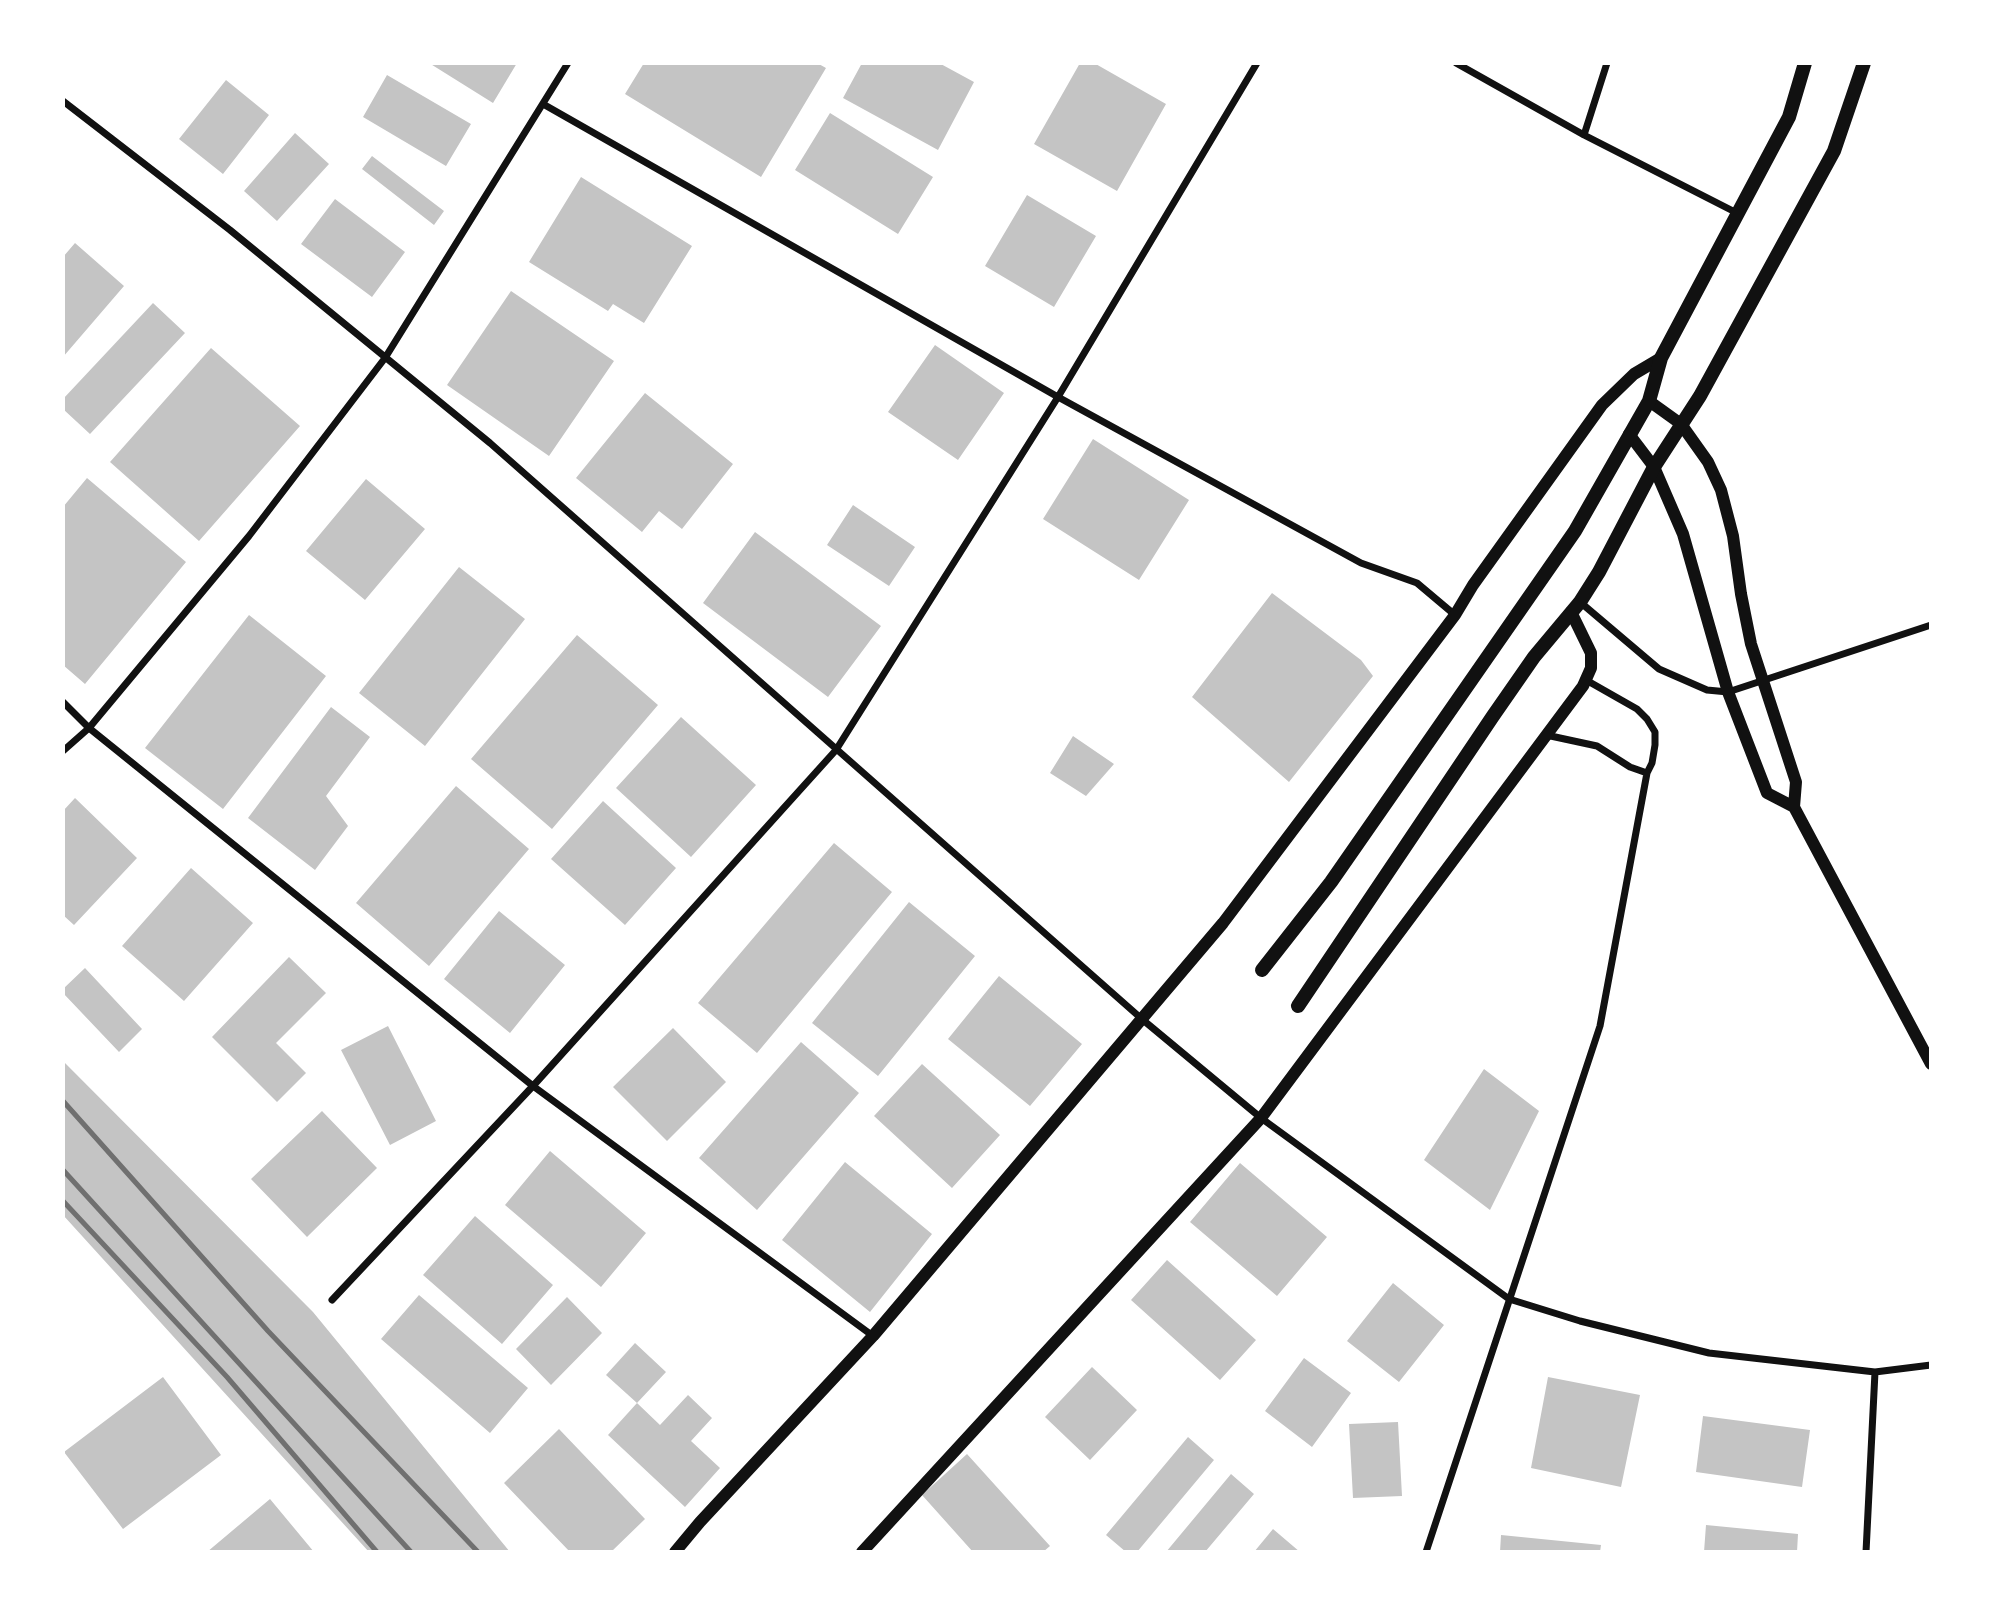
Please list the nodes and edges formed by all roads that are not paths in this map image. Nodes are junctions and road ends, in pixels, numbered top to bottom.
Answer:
1 (568, 63) edge
2 (1257, 63) edge
3 (1455, 63) edge
4 (1606, 63) edge
5 (1805, 63) edge
6 (1864, 63) edge
7 (63, 101) edge
8 (543, 104) junction
9 (1584, 135) junction
10 (1737, 213) junction
11 (385, 358) junction
12 (1661, 358) junction
13 (1058, 397) junction
14 (1649, 401) junction
15 (1681, 424) junction
16 (1629, 434) junction
17 (1654, 467) junction
18 (1576, 607) junction
19 (1455, 615) junction
20 (1931, 625) edge
21 (1586, 680) junction
22 (1764, 680) junction
23 (1728, 692) junction
24 (63, 702) edge
25 (89, 728) junction
26 (1546, 735) junction
27 (836, 750) junction
28 (63, 751) edge
29 (1647, 773) junction
30 (1794, 807) junction
31 (1262, 970) dead end
32 (1298, 1006) dead end
33 (1143, 1020) junction
34 (1931, 1064) edge
35 (533, 1086) junction
36 (1261, 1118) junction
37 (1510, 1299) junction
38 (332, 1300) dead end
39 (873, 1336) junction
40 (1931, 1365) edge
41 (1875, 1372) junction
42 (676, 1552) edge
43 (862, 1552) edge
44 (1426, 1552) edge
45 (1866, 1552) edge

1 - 8 street
2 - 13 street
3 - 9 street
4 - 9 street
5 - 10 main road
6 - 15 main road
7 - 11 street
8 - 11 street
8 - 13 street
9 - 10 street
10 - 12 main road
11 - 25 street
11 - 27 street
12 - 14 main road
12 - 19 street
13 - 19 street
13 - 27 street
14 - 15 street
14 - 16 main road
15 - 17 main road
15 - 22 street
16 - 17 street
16 - 31 main road
17 - 18 main road
17 - 23 street
18 - 21 street
18 - 23 street
18 - 32 main road
19 - 33 street
20 - 22 street
21 - 26 street
21 - 29 street
22 - 23 street
22 - 30 street
23 - 30 street
24 - 25 street
25 - 28 street
25 - 35 street
26 - 29 street
26 - 36 street
27 - 33 street
27 - 35 street
29 - 37 street
30 - 34 street
33 - 36 street
33 - 39 street
35 - 38 street
35 - 39 street
36 - 37 street
36 - 43 street
37 - 41 street
37 - 44 street
39 - 42 street
40 - 41 street
41 - 45 street

